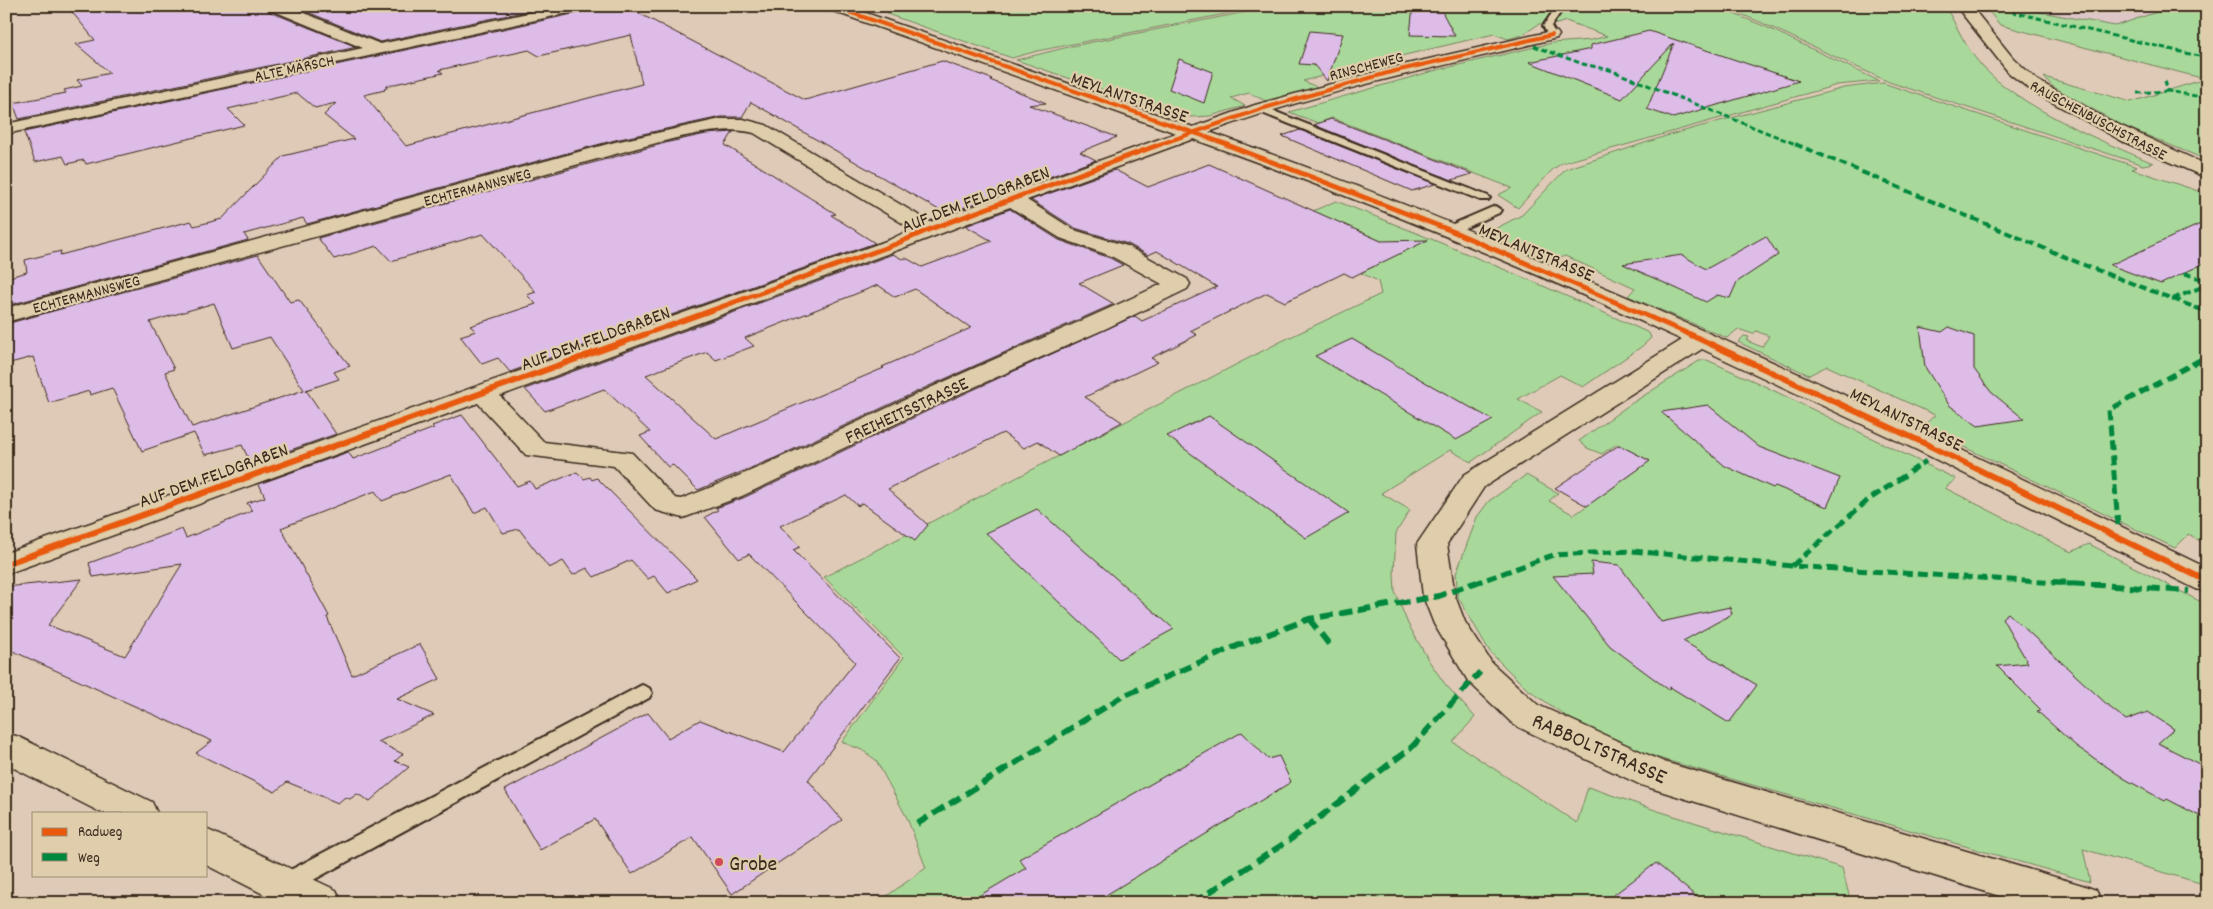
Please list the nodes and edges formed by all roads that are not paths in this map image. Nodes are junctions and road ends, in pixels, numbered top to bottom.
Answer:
1 (274, 6) edge
2 (582, 6) edge
3 (870, 6) edge
4 (1561, 6) edge
5 (1963, 6) edge
6 (839, 9) edge
7 (1552, 35) joint
8 (378, 49) junction
9 (1261, 109) junction
10 (6, 129) edge
11 (1191, 133) junction
12 (2207, 172) edge
13 (1484, 198) dead end
14 (1011, 200) junction
15 (1495, 210) dead end
16 (928, 230) junction
17 (1450, 230) junction
18 (6, 315) edge
19 (1702, 338) junction
20 (483, 393) junction
21 (6, 564) edge
22 (2207, 581) edge
23 (642, 693) dead end
24 (6, 747) edge
25 (136, 812) edge
26 (208, 847) edge
27 (285, 884) junction
28 (322, 903) edge
29 (2082, 903) edge

1 - 8 street
2 - 8 street, ALTE MÄRSCH
3 - 6 street
4 - 7 lane
5 - 12 street, RAUSCHENBUSCHSTRASSE
6 - 11 street, MEYLANTSTRASSE
7 - 9 street, RINSCHEWEG
8 - 10 street, ALTE MÄRSCH
9 - 11 street, RINSCHEWEG
9 - 13 lane
11 - 14 street, AUF DEM FELDGRABEN
11 - 17 street, MEYLANTSTRASSE
14 - 16 street, AUF DEM FELDGRABEN
14 - 20 street, FREIHEITSSTRASSE
15 - 17 lane
16 - 18 street, ECHTERMANNSWEG
16 - 20 street, AUF DEM FELDGRABEN
17 - 19 street, MEYLANTSTRASSE
19 - 22 street, MEYLANTSTRASSE
19 - 29 street, RABBOLTSTRASSE
20 - 21 street, AUF DEM FELDGRABEN
23 - 27 lane
24 - 25 street
26 - 27 street
27 - 28 street

